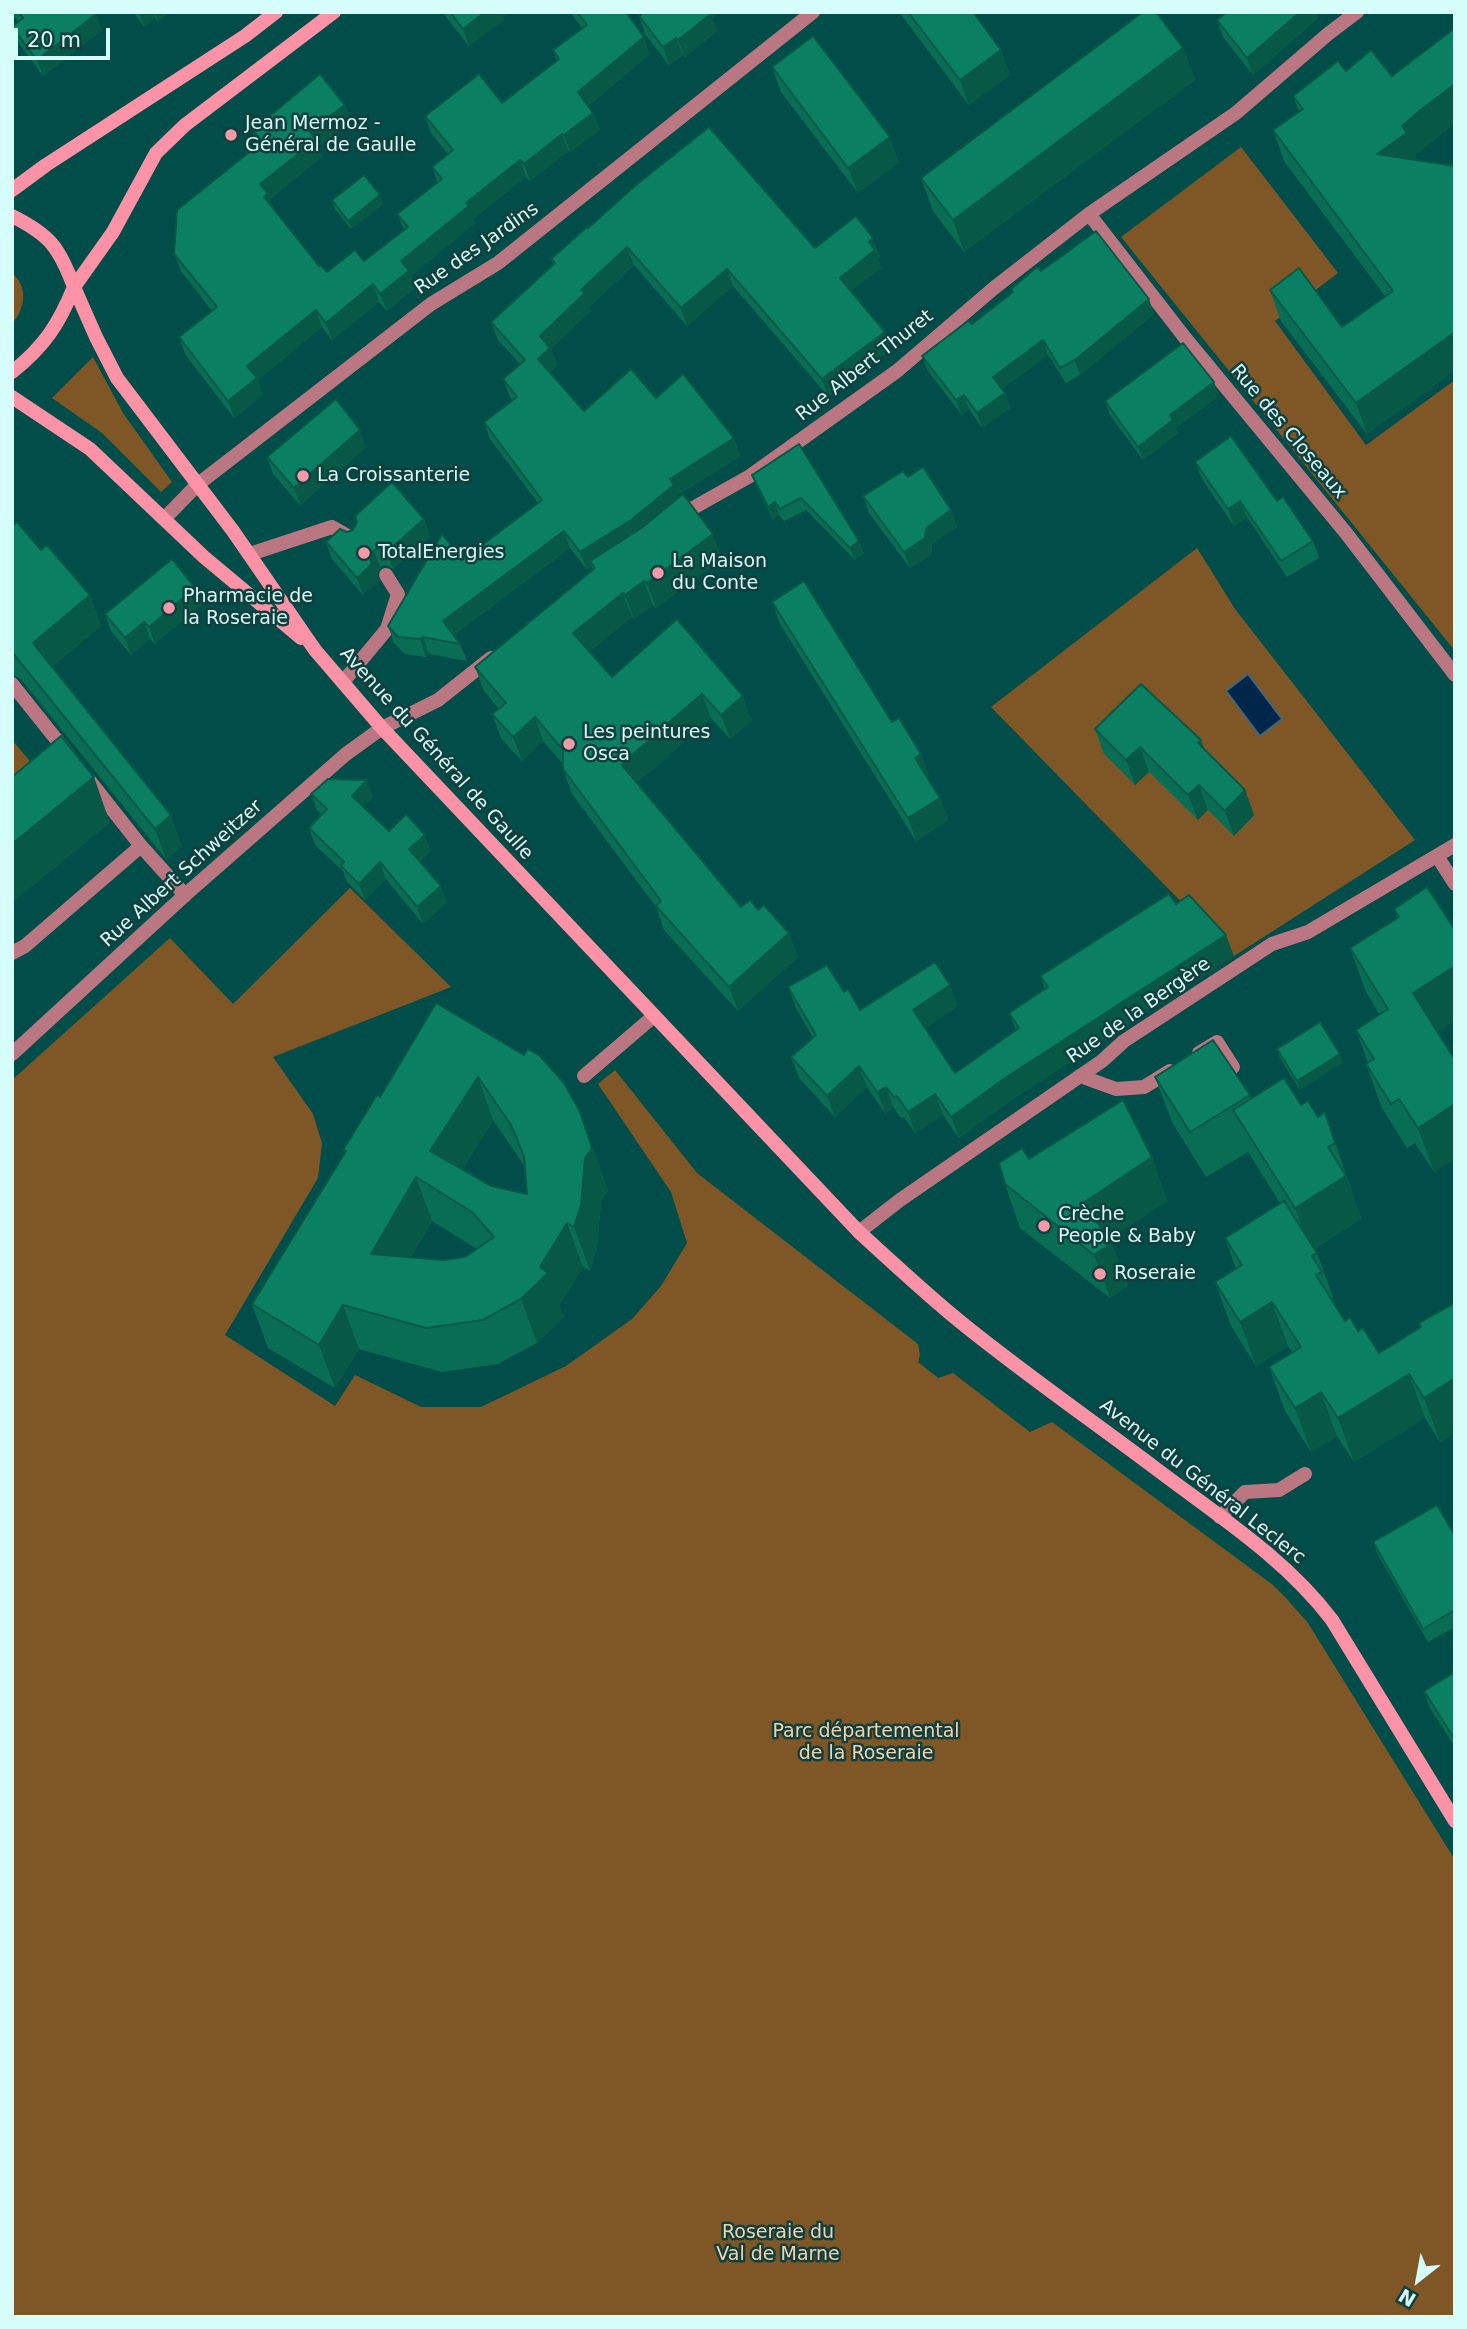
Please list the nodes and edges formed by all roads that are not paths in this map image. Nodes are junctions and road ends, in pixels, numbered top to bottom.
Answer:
1 (276, 12) edge
2 (334, 12) edge
3 (813, 12) edge
4 (1357, 12) edge
5 (12, 190) edge
6 (1089, 214) junction
7 (12, 216) edge
8 (74, 287) junction
9 (12, 372) edge
10 (12, 397) edge
11 (197, 485) junction
12 (164, 519) junction
13 (663, 528) edge
14 (354, 539) edge
15 (250, 555) junction
16 (386, 575) dead end
17 (506, 646) edge
18 (315, 650) junction
19 (1455, 675) edge
20 (343, 682) junction
21 (12, 684) edge
22 (382, 727) junction
23 (63, 768) edge
24 (82, 771) edge
25 (1455, 845) edge
26 (141, 846) junction
27 (1437, 856) junction
28 (1455, 884) edge
29 (185, 895) junction
30 (12, 953) edge
31 (654, 1016) junction
32 (12, 1054) edge
33 (1233, 1067) edge
34 (584, 1076) dead end
35 (1080, 1076) junction
36 (859, 1232) junction
37 (1305, 1474) dead end
38 (1220, 1517) junction
39 (1455, 1821) edge

1 - 5 main road
2 - 8 main road
3 - 11 street, Rue des Jardins
4 - 6 street, Rue Albert Thuret
6 - 13 street, Rue Albert Thuret
6 - 19 street, Rue des Closeaux
7 - 8 main road, Avenue du Général de Gaulle
8 - 9 main road
8 - 11 main road, Avenue du Général de Gaulle
10 - 12 main road, Avenue du Général de Gaulle
11 - 12 street, Rue des Jardins
11 - 15 main road, Avenue du Général de Gaulle
12 - 18 main road, Avenue du Général de Gaulle
14 - 15 street
15 - 18 main road, Avenue du Général de Gaulle
16 - 20 street
17 - 22 street
18 - 20 main road, Avenue du Général de Gaulle
20 - 22 main road, Avenue du Général de Gaulle
21 - 23 street
22 - 29 street, Rue Albert Schweitzer
22 - 31 main road, Avenue du Général de Gaulle
24 - 26 street
25 - 27 street, Rue de la Bergère
26 - 29 street
26 - 30 street
27 - 28 street
27 - 35 street, Rue de la Bergère
29 - 32 street, Rue Albert Schweitzer
31 - 34 street
31 - 36 main road, Avenue du Général Leclerc
33 - 35 street
35 - 36 street, Rue de la Bergère
36 - 38 main road, Avenue du Général Leclerc
37 - 38 street
38 - 39 main road, Avenue du Général Leclerc

